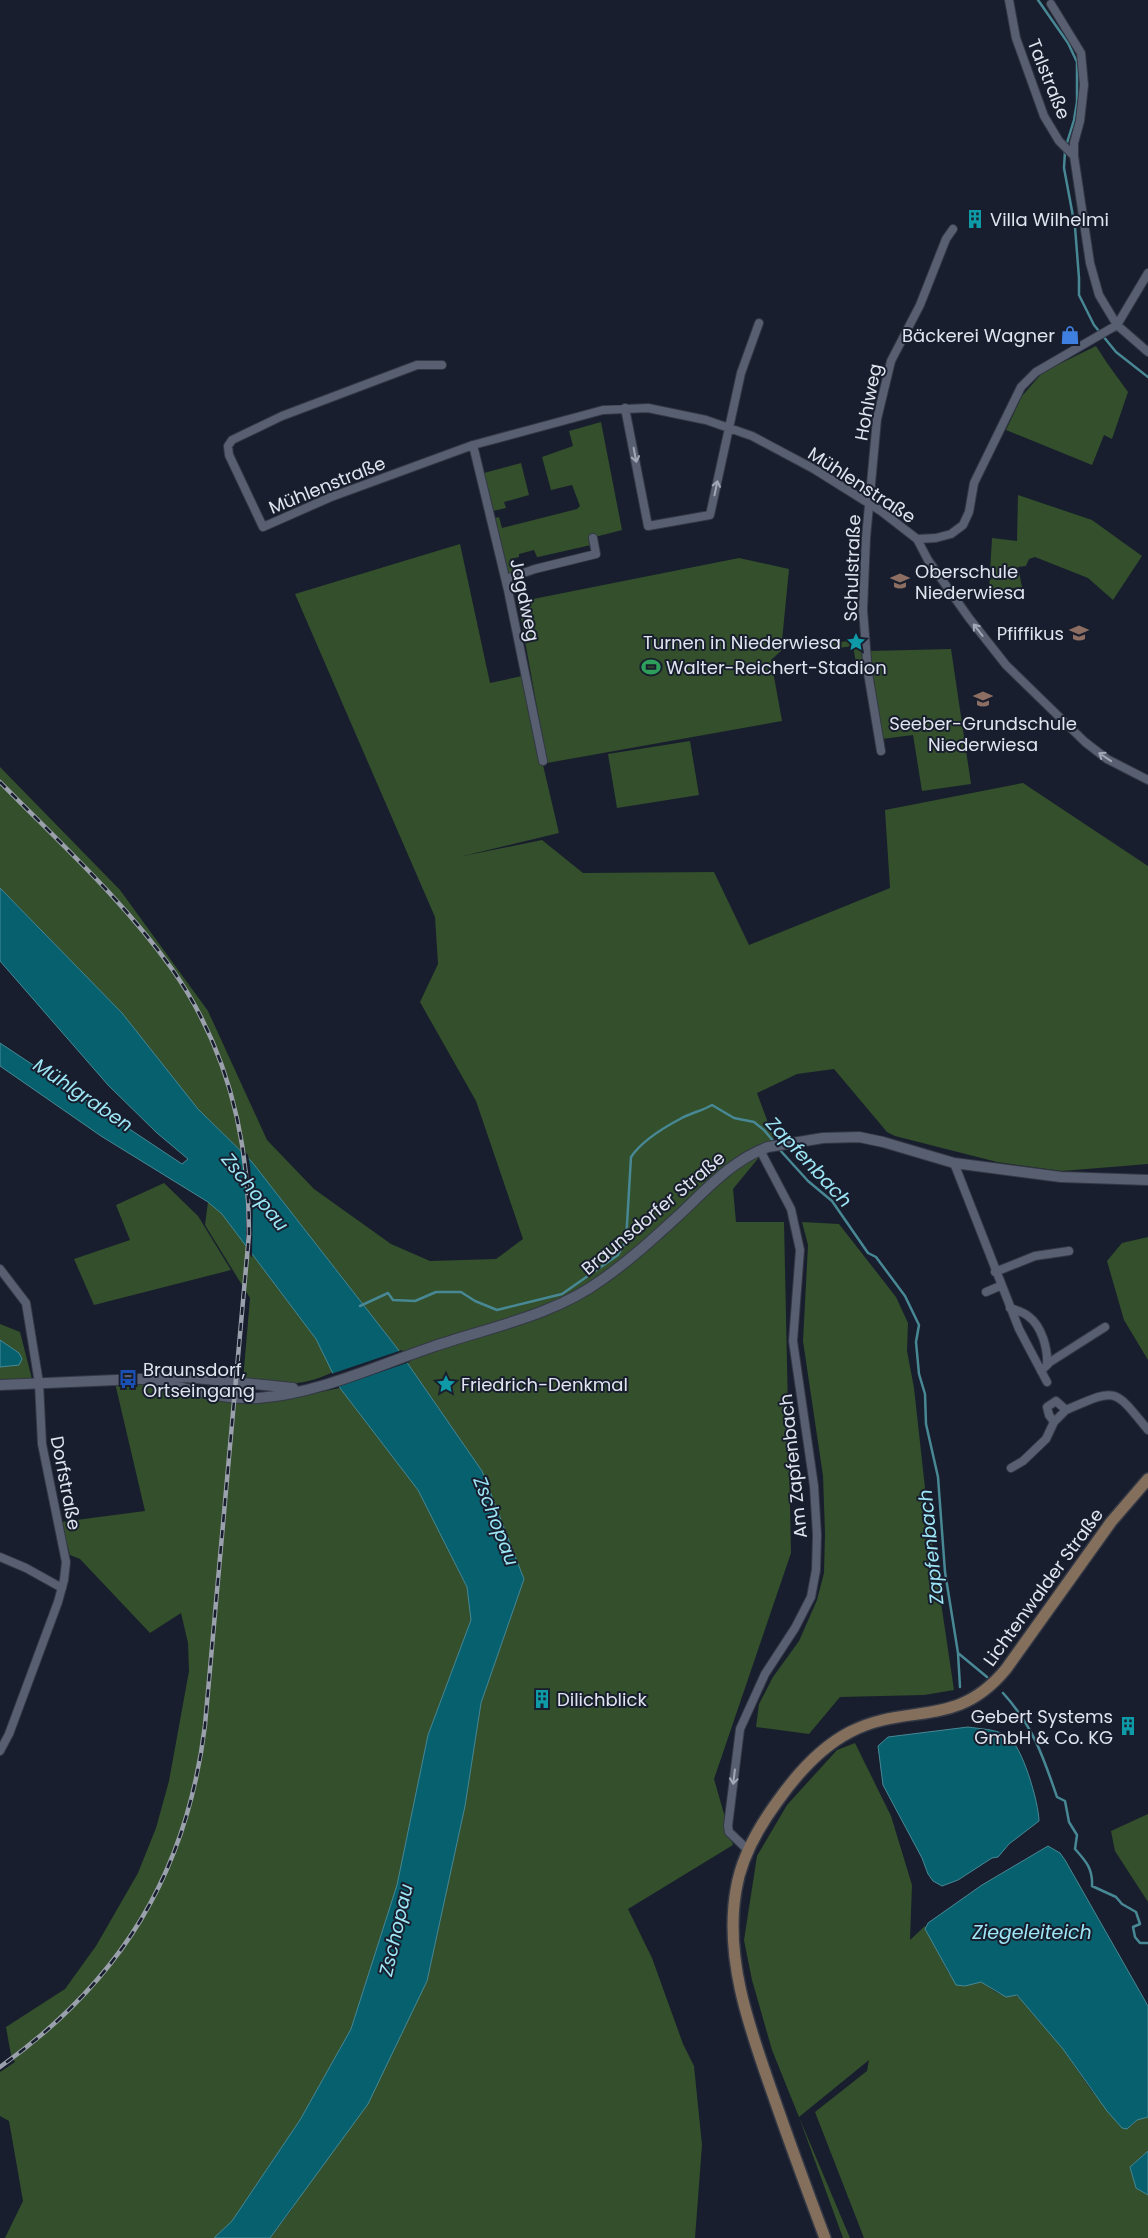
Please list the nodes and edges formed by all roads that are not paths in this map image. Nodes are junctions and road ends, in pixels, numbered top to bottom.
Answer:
1 (1009, 0) edge
2 (1051, 4) dead end
3 (1072, 154) junction
4 (953, 229) dead end
5 (1148, 273) edge
6 (759, 323) dead end
7 (1117, 325) junction
8 (1148, 352) edge
9 (442, 365) dead end
10 (625, 408) junction
11 (728, 427) junction
12 (473, 445) junction
13 (870, 505) junction
14 (593, 538) dead end
15 (917, 539) junction
16 (506, 579) junction
17 (881, 751) dead end
18 (543, 761) dead end
19 (1148, 780) edge
20 (764, 1148) junction
21 (954, 1163) junction
22 (1148, 1180) edge
23 (1069, 1251) dead end
24 (0, 1270) edge
25 (995, 1272) junction
26 (1000, 1286) junction
27 (986, 1292) dead end
28 (1010, 1308) junction
29 (1105, 1327) dead end
30 (1044, 1368) junction
31 (1047, 1382) dead end
32 (39, 1383) junction
33 (0, 1385) edge
34 (1066, 1410) junction
35 (1054, 1422) junction
36 (1148, 1430) edge
37 (1011, 1468) dead end
38 (1148, 1479) edge
39 (0, 1557) edge
40 (62, 1588) junction
41 (0, 1751) edge
42 (748, 1850) junction
43 (824, 2238) edge

1 - 3 street, Talstraße
2 - 3 street
3 - 7 street
4 - 13 street, Hohlweg
5 - 7 street
6 - 11 street
7 - 8 street
7 - 15 street
9 - 12 street, Mühlenstraße
10 - 11 street, Mühlenstraße
10 -> 11 street
10 - 12 street, Mühlenstraße
11 - 13 street, Mühlenstraße
12 - 16 street, Jagdweg
13 - 15 street, Mühlenstraße
13 - 17 street, Schulstraße
14 - 16 street
19 -> 15 street, Mühlenstraße
16 - 18 street, Jagdweg
20 - 21 street, Braunsdorfer Straße
20 - 32 street, Braunsdorfer Straße
20 -> 42 street, Am Zapfenbach
21 - 22 street, Braunsdorfer Straße
21 - 25 street
23 - 25 street
24 - 32 street, Dorfstraße
25 - 26 street
26 - 27 street
26 - 28 street
28 - 30 street
28 - 30 street
29 - 30 street
30 - 31 street
32 - 33 street
32 - 40 street, Dorfstraße
34 - 35 street
34 - 35 street
34 - 36 street
35 - 37 street
38 - 42 main road, Lichtenwalder Straße
39 - 40 street
40 - 41 street, Dorfstraße
42 - 43 main road, Lichtenwalder Straße

